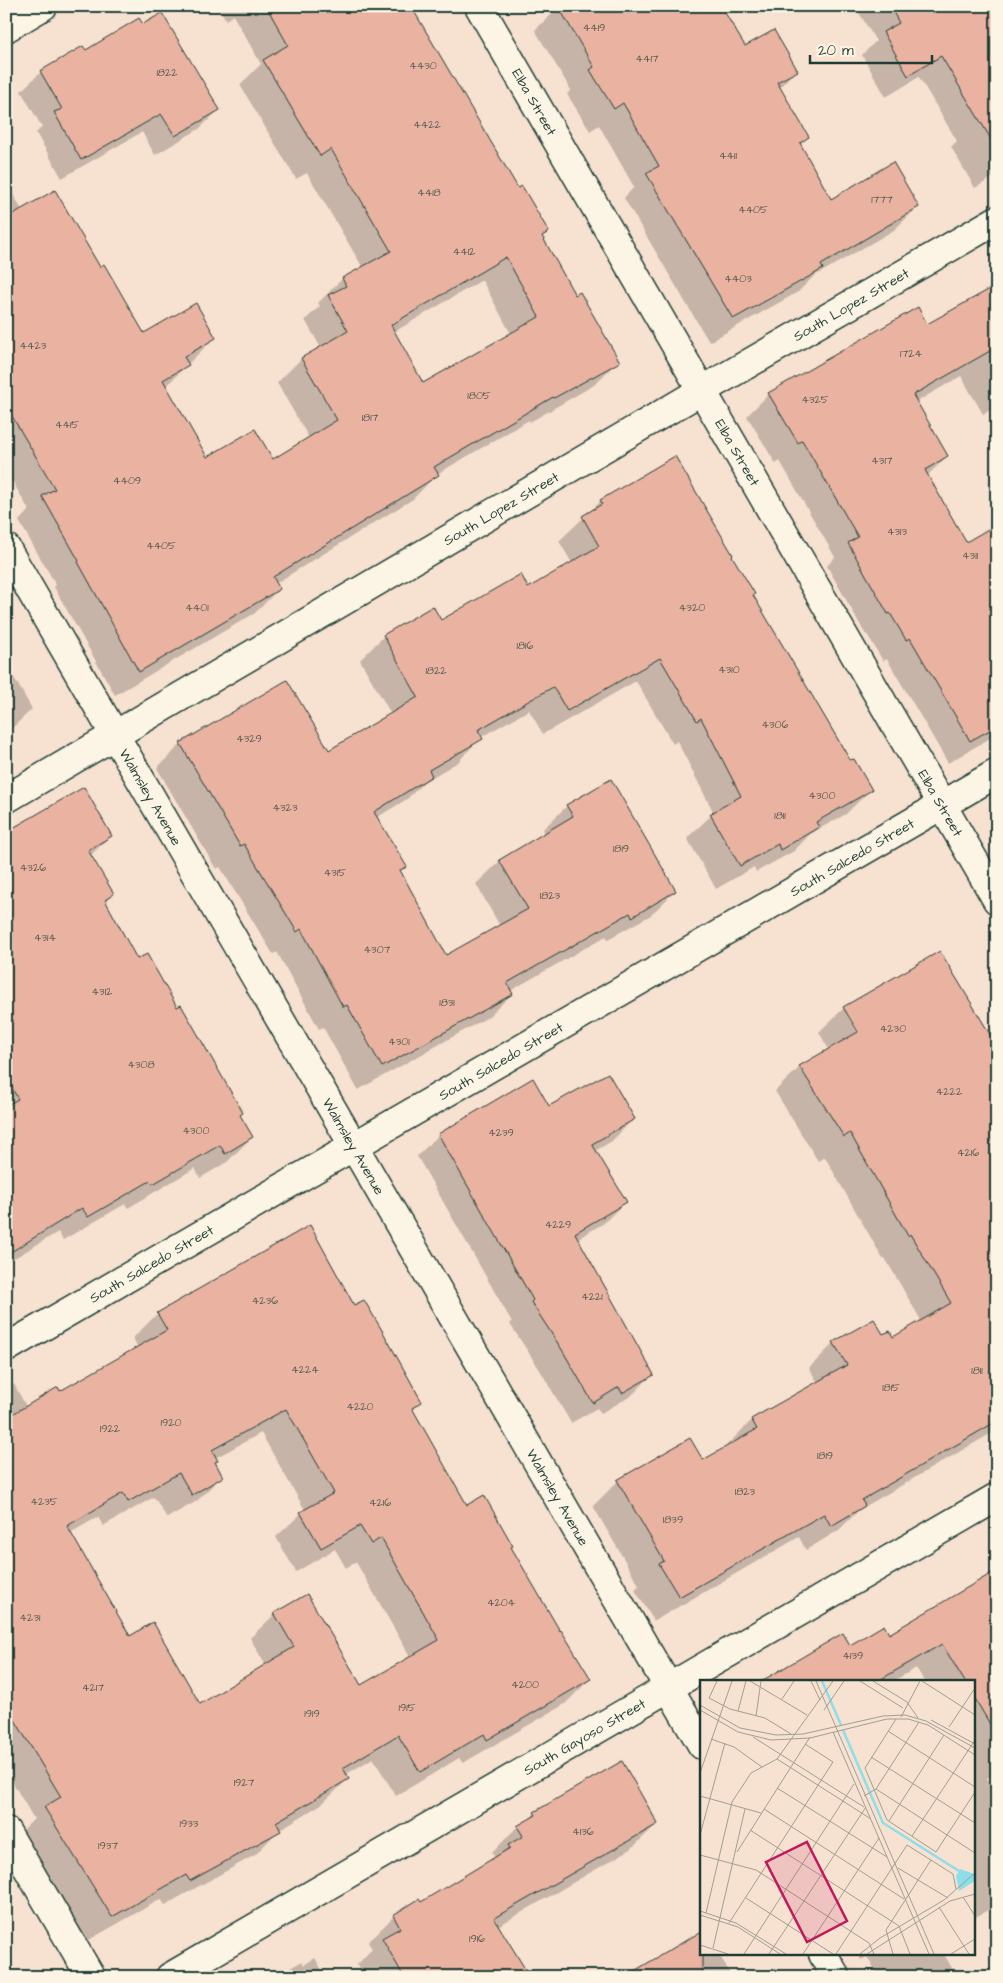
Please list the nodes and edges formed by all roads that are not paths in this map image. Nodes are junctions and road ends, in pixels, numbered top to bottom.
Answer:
1 (43, 6) edge
2 (479, 6) edge
3 (6, 28) edge
4 (997, 220) edge
5 (701, 391) junction
6 (6, 548) edge
7 (114, 737) junction
8 (997, 773) edge
9 (6, 799) edge
10 (942, 805) junction
11 (997, 900) edge
12 (353, 1146) junction
13 (6, 1348) edge
14 (997, 1497) edge
15 (668, 1688) junction
16 (700, 1742) edge
17 (6, 1832) edge
18 (824, 1956) edge
19 (91, 1977) edge
20 (170, 1977) edge
21 (836, 1977) edge

1 - 3 street
2 - 5 street, Elba Street
4 - 5 street, South Lopez Street
5 - 7 street, South Lopez Street
5 - 10 street, Elba Street
6 - 7 street, Walmsley Avenue
7 - 9 street, South Lopez Street
7 - 12 street, Walmsley Avenue
8 - 10 street, South Salcedo Street
10 - 11 street, Elba Street
10 - 12 street, South Salcedo Street
12 - 13 street, South Salcedo Street
12 - 15 street, Walmsley Avenue
14 - 15 street, South Gayoso Street
15 - 16 street, Walmsley Avenue
15 - 20 street, South Gayoso Street
17 - 19 street
18 - 21 street

